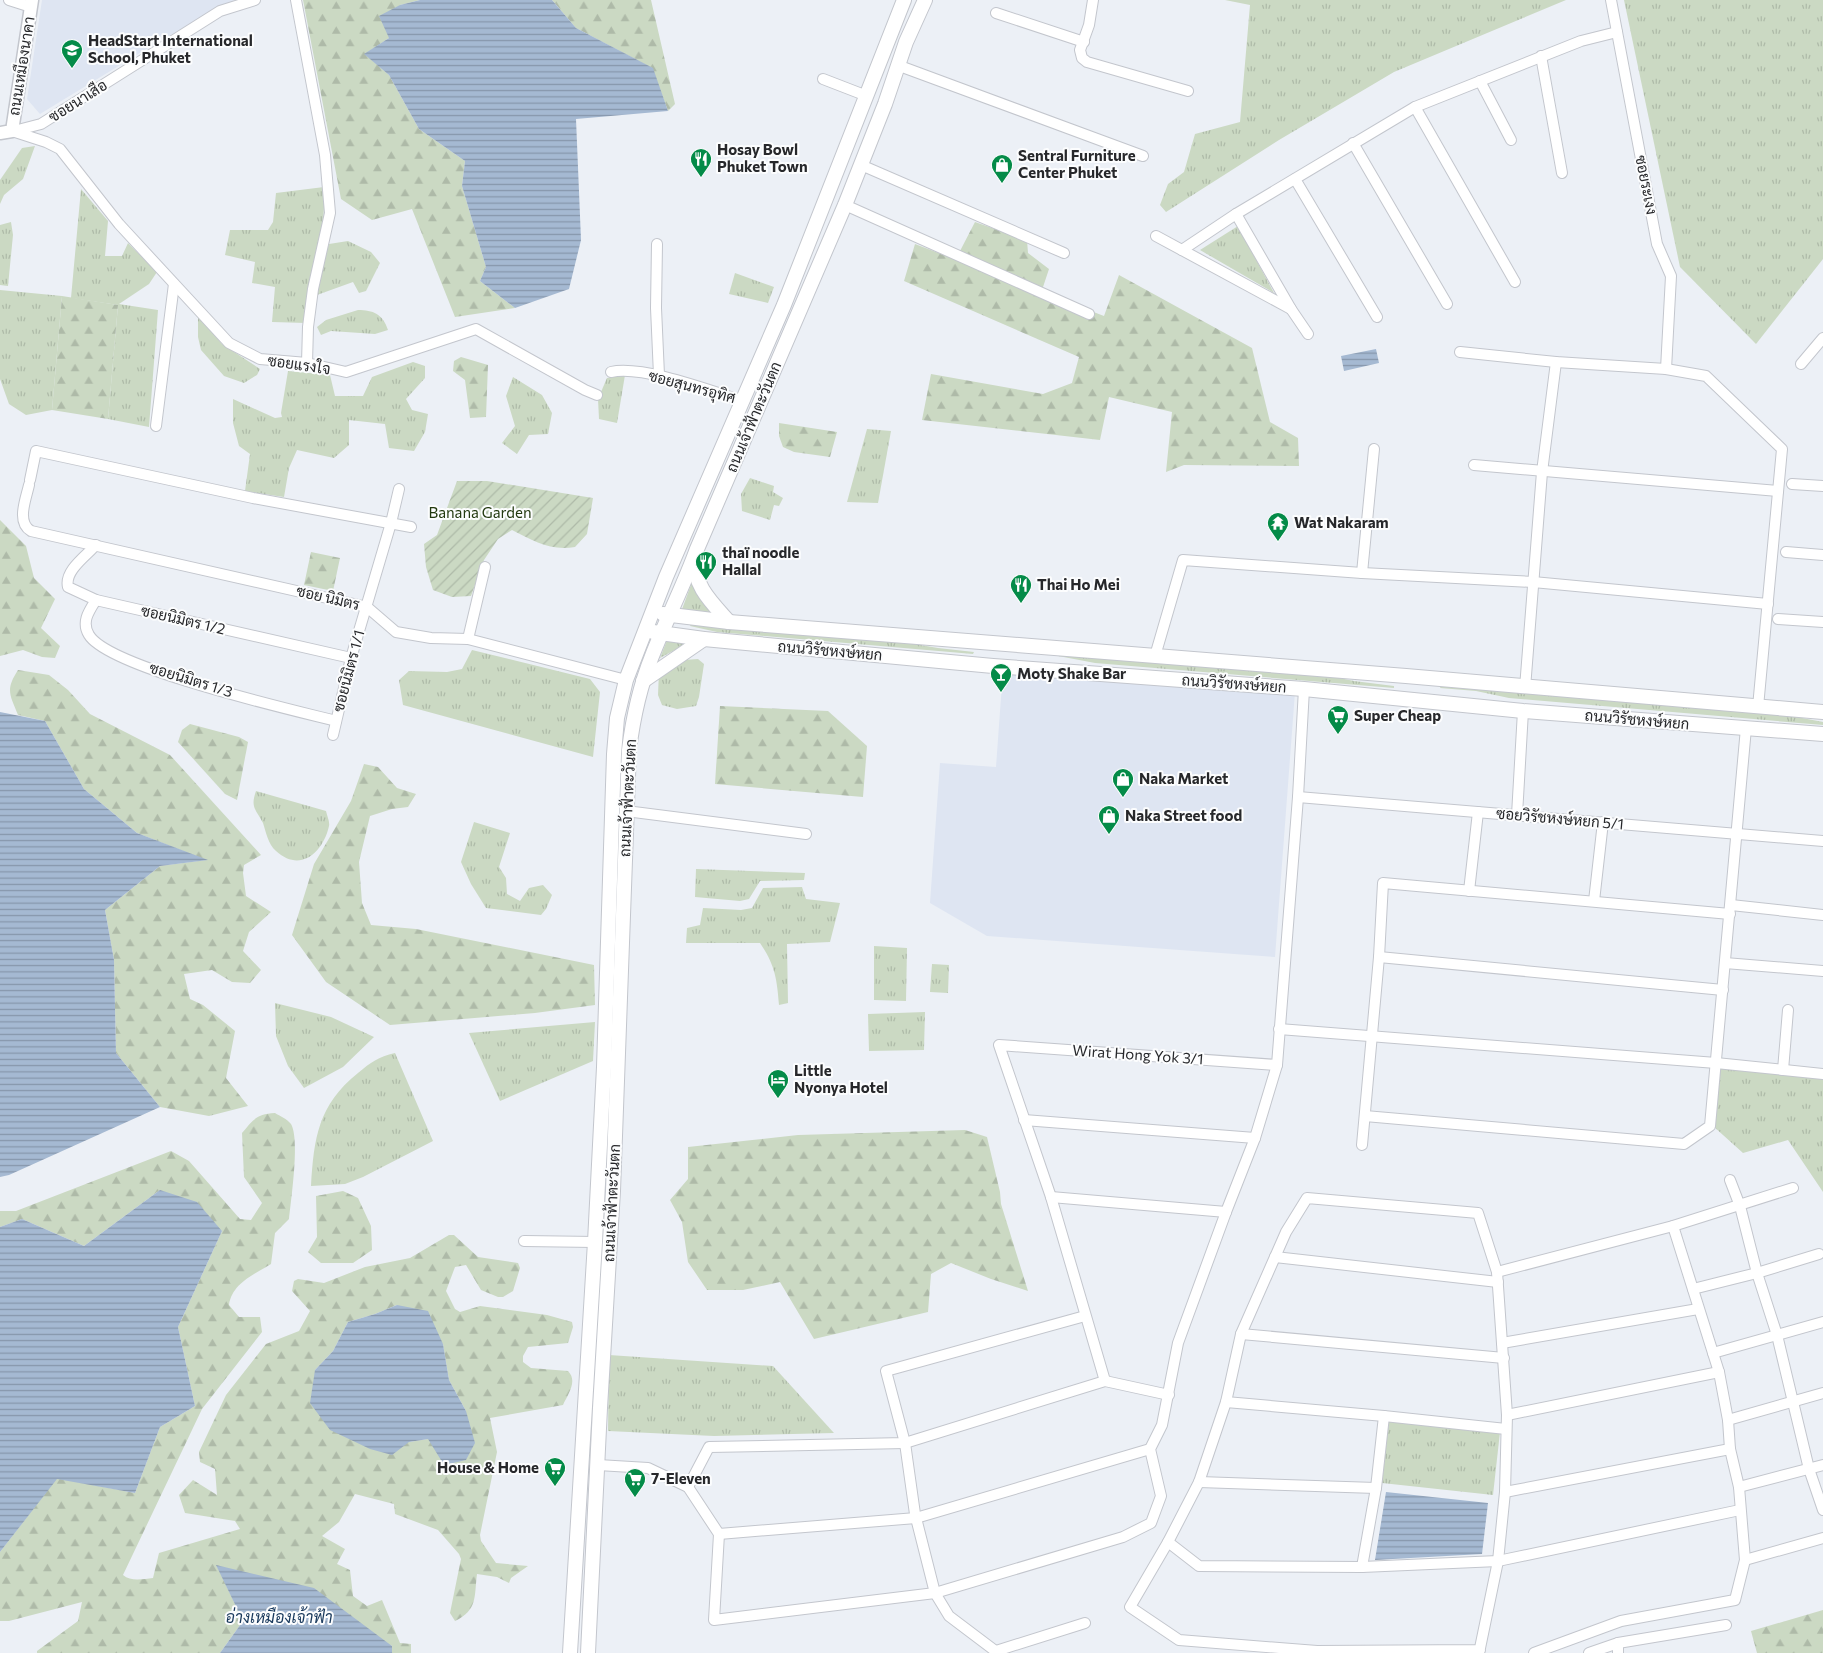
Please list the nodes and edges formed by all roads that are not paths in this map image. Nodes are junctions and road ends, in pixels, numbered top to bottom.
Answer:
1 (9, 0) edge
2 (255, 0) edge
3 (296, 0) edge
4 (904, 0) edge
5 (925, 0) edge
6 (1093, 0) edge
7 (1611, 0) edge
8 (31, 3) edge
9 (996, 13) dead end
10 (1617, 32) junction
11 (1084, 42) junction
12 (1541, 56) junction
13 (897, 66) junction
14 (823, 79) dead end
15 (1480, 81) junction
16 (1188, 92) dead end
17 (867, 96) junction
18 (1414, 107) junction
19 (6, 132) edge
20 (1511, 140) dead end
21 (1353, 143) junction
22 (1143, 156) dead end
23 (861, 164) junction
24 (1562, 172) dead end
25 (1295, 179) junction
26 (845, 205) junction
27 (1236, 214) junction
28 (1156, 236) dead end
29 (657, 244) dead end
30 (1182, 250) junction
31 (1064, 253) dead end
32 (1515, 282) dead end
33 (174, 284) junction
34 (1448, 304) dead end
35 (1291, 309) junction
36 (1089, 314) dead end
37 (1377, 317) dead end
38 (1308, 334) dead end
39 (1823, 338) edge
40 (1460, 352) dead end
41 (1556, 362) junction
42 (308, 363) junction
43 (1801, 364) dead end
44 (1666, 369) junction
45 (611, 372) dead end
46 (659, 375) junction
47 (597, 395) dead end
48 (743, 401) junction
49 (156, 426) dead end
50 (1374, 449) dead end
51 (1474, 465) dead end
52 (1542, 472) junction
53 (1792, 484) dead end
54 (1823, 486) edge
55 (399, 489) dead end
56 (1778, 491) junction
57 (391, 523) junction
58 (411, 527) dead end
59 (96, 545) junction
60 (697, 549) junction
61 (1786, 552) dead end
62 (1823, 555) edge
63 (485, 567) dead end
64 (1362, 573) junction
65 (1532, 582) junction
66 (96, 600) junction
67 (1768, 604) junction
68 (367, 607) junction
69 (652, 612) junction
70 (670, 615) junction
71 (1778, 619) dead end
72 (730, 622) junction
73 (1823, 622) edge
74 (645, 631) junction
75 (662, 633) junction
76 (468, 639) junction
77 (704, 639) junction
78 (994, 643) junction
79 (1155, 656) junction
80 (351, 658) junction
81 (993, 666) junction
82 (1406, 676) junction
83 (626, 680) junction
84 (643, 682) junction
85 (1524, 688) junction
86 (1304, 690) junction
87 (1404, 698) junction
88 (1758, 707) junction
89 (1523, 711) junction
90 (1823, 712) edge
91 (336, 721) junction
92 (1746, 728) junction
93 (1823, 734) edge
94 (333, 735) dead end
95 (1298, 797) junction
96 (626, 811) junction
97 (1478, 812) junction
98 (1517, 815) junction
99 (1603, 822) junction
100 (806, 834) dead end
101 (1737, 834) junction
102 (1823, 841) edge
103 (1469, 891) junction
104 (1594, 901) junction
105 (1730, 909) junction
106 (1823, 915) edge
107 (1379, 957) junction
108 (1725, 963) junction
109 (1823, 972) edge
110 (1723, 990) junction
111 (1788, 1010) dead end
112 (1279, 1029) junction
113 (1372, 1038) junction
114 (1716, 1063) junction
115 (1277, 1065) junction
116 (1783, 1070) junction
117 (1823, 1074) edge
118 (1365, 1116) junction
119 (1024, 1120) junction
120 (1256, 1138) junction
121 (1362, 1145) dead end
122 (1730, 1180) dead end
123 (1793, 1188) dead end
124 (1051, 1197) junction
125 (1740, 1206) junction
126 (1226, 1212) junction
127 (1673, 1226) junction
128 (524, 1241) dead end
129 (596, 1242) junction
130 (1819, 1254) dead end
131 (1274, 1257) junction
132 (1758, 1273) junction
133 (1498, 1277) junction
134 (1693, 1289) junction
135 (1698, 1309) junction
136 (1085, 1316) junction
137 (1823, 1322) edge
138 (1241, 1334) junction
139 (1777, 1335) junction
140 (1502, 1343) junction
141 (1713, 1353) junction
142 (1504, 1358) junction
143 (1718, 1372) junction
144 (1106, 1381) junction
145 (1823, 1393) edge
146 (1169, 1395) junction
147 (1226, 1402) junction
148 (1793, 1402) junction
149 (1507, 1415) junction
150 (1384, 1416) junction
151 (1728, 1420) junction
152 (1506, 1429) junction
153 (905, 1443) junction
154 (1150, 1449) junction
155 (1730, 1449) junction
156 (598, 1465) junction
157 (1823, 1465) edge
158 (1810, 1469) junction
159 (1199, 1482) junction
160 (688, 1487) junction
161 (1376, 1488) junction
162 (1739, 1488) junction
163 (1505, 1492) junction
164 (1740, 1510) junction
165 (1823, 1510) edge
166 (916, 1518) junction
167 (719, 1534) junction
168 (1823, 1538) edge
169 (1168, 1542) junction
170 (1745, 1560) junction
171 (1498, 1561) junction
172 (1362, 1567) junction
173 (935, 1592) junction
174 (1086, 1623) dead end
175 (1726, 1625) dead end
176 (1618, 1648) edge
177 (997, 1652) edge
178 (1480, 1652) edge
179 (570, 1653) edge
180 (588, 1653) edge
181 (1534, 1653) edge
182 (1589, 1653) edge

1 - 8 street
2 - 19 street, ซอยนาเสือ
3 - 42 street
4 - 17 main road, ถนนเจ้าฟ้าตะวันตก
5 - 13 main road, ถนนเจ้าฟ้าตะวันตก
6 - 11 street
7 - 10 street, ซอยระเงง
8 - 19 street, ถนนเหมืองนาคา
9 - 11 street
10 - 12 street
10 - 44 street, ซอยระเงง
11 - 16 street
12 - 15 street
12 - 24 street
13 - 22 street
13 - 23 main road, ถนนเจ้าฟ้าตะวันตก
14 - 17 street
15 - 18 street
15 - 20 street
17 - 48 main road, ถนนเจ้าฟ้าตะวันตก
18 - 21 street
18 - 32 street
19 - 33 street, ซอยแรงใจ
21 - 25 street
21 - 34 street
23 - 26 main road, ถนนเจ้าฟ้าตะวันตก
23 - 31 street
25 - 27 street
25 - 37 street
26 - 36 street
26 - 60 main road, ถนนเจ้าฟ้าตะวันตก
27 - 30 street
27 - 35 street
28 - 30 street
29 - 46 street
30 - 35 street
33 - 42 street, ซอยแรงใจ
33 - 49 street
35 - 38 street
39 - 43 street
40 - 41 street
41 - 44 street
41 - 52 street
42 - 47 street, ซอยแรงใจ
44 - 56 street
45 - 46 street, ซอยสุนทรอุทิศ
46 - 48 street, ซอยสุนทรอุทิศ
48 - 69 main road, ถนนเจ้าฟ้าตะวันตก
50 - 64 street
51 - 52 street
52 - 56 street
52 - 65 street
53 - 54 street
55 - 57 street, ซอยนิมิตร 1/1
56 - 67 street
57 - 58 street
57 - 59 street, ซอย นิมิตร
57 - 68 street, ซอยนิมิตร 1/1
59 - 66 street, ซอยนิมิตร 1/2
59 - 68 street, ซอย นิมิตร
60 - 70 main road, ถนนเจ้าฟ้าตะวันตก
60 - 72 main road
61 - 62 street
63 - 76 street
64 - 65 street
64 - 79 street
65 - 67 street
65 - 85 street
66 - 80 street, ซอยนิมิตร 1/2
66 - 91 street, ซอยนิมิตร 1/3
67 - 88 street
68 - 76 street, ซอย นิมิตร
68 - 80 street, ซอยนิมิตร 1/1
69 - 70 main road, ถนนวิรัชหงษ์หยก
69 - 74 main road, ถนนเจ้าฟ้าตะวันตก
70 - 72 main road, ถนนวิรัชหงษ์หยก
70 - 75 main road, ถนนเจ้าฟ้าตะวันตก
71 - 73 street
72 - 78 main road, ถนนวิรัชหงษ์หยก
74 - 75 main road, ถนนวิรัชหงษ์หยก
74 - 83 main road, ถนนเจ้าฟ้าตะวันตก
75 - 77 main road, ถนนวิรัชหงษ์หยก
75 - 84 main road, ถนนเจ้าฟ้าตะวันตก
76 - 83 street, ซอย นิมิตร
77 - 81 main road, ถนนวิรัชหงษ์หยก
77 - 84 main road
78 - 79 main road, ถนนวิรัชหงษ์หยก
78 - 81 main road
79 - 82 main road, ถนนวิรัชหงษ์หยก
80 - 91 street, ซอยนิมิตร 1/1
81 - 86 main road, ถนนวิรัชหงษ์หยก
82 - 85 main road, ถนนวิรัชหงษ์หยก
82 - 87 main road
83 - 129 main road, ถนนเจ้าฟ้าตะวันตก
84 - 96 main road, ถนนเจ้าฟ้าตะวันตก
85 - 88 main road, ถนนวิรัชหงษ์หยก
86 - 87 main road, ถนนวิรัชหงษ์หยก
86 - 95 street
87 - 89 main road, ถนนวิรัชหงษ์หยก
88 - 90 main road, ถนนวิรัชหงษ์หยก
89 - 92 main road, ถนนวิรัชหงษ์หยก
89 - 98 street
91 - 94 street, ซอยนิมิตร 1/1
92 - 93 main road, ถนนวิรัชหงษ์หยก
92 - 101 street
95 - 97 street, ซอยวิรัชหงษ์หยก 5/1
95 - 112 street
96 - 100 street
96 - 156 main road, ถนนเจ้าฟ้าตะวันตก
97 - 98 street, ซอยวิรัชหงษ์หยก 5/1
97 - 103 street
98 - 99 street, ซอยวิรัชหงษ์หยก 5/1
99 - 101 street, ซอยวิรัชหงษ์หยก 5/1
99 - 104 street
101 - 102 street, ซอยวิรัชหงษ์หยก 5/1
101 - 105 street
103 - 104 street
103 - 107 street
104 - 105 street
105 - 106 street
105 - 108 street
107 - 110 street
107 - 113 street
108 - 109 street
108 - 110 street
110 - 114 street
111 - 116 street
112 - 113 street
112 - 115 street
113 - 114 street
113 - 118 street
114 - 116 street
114 - 118 street
115 - 119 street, Wirat Hong Yok 3/1
115 - 120 street
116 - 117 street
118 - 121 street
119 - 120 street
119 - 124 street
120 - 126 street
122 - 125 street
123 - 125 street
124 - 126 street
124 - 136 street
125 - 127 street
125 - 132 street
126 - 146 street
127 - 133 street
127 - 134 street
128 - 129 street
129 - 179 main road, ถนนเจ้าฟ้าตะวันตก
130 - 132 street
131 - 133 street
131 - 133 street
131 - 138 street
132 - 134 street
132 - 139 street
133 - 140 street
134 - 135 street
135 - 140 street
135 - 141 street
136 - 144 street
136 - 153 street
137 - 139 street
138 - 142 street
138 - 147 street
139 - 141 street
139 - 148 street
140 - 142 street
141 - 143 street
142 - 149 street
143 - 149 street
143 - 151 street
144 - 146 street
144 - 153 street
145 - 148 street
146 - 154 street
147 - 150 street
147 - 159 street
148 - 151 street
148 - 158 street
149 - 152 street
150 - 152 street
150 - 161 street
151 - 155 street
152 - 163 street
153 - 160 street
153 - 166 street
154 - 166 street
154 - 173 street
155 - 162 street
155 - 163 street
156 - 160 street
156 - 180 main road, ถนนเจ้าฟ้าตะวันตก
157 - 158 street
158 - 162 street
158 - 165 street
159 - 161 street
159 - 169 street
160 - 167 street
161 - 172 street
162 - 164 street
163 - 171 street
164 - 170 street
164 - 171 street
166 - 167 street
166 - 173 street
167 - 173 street
168 - 170 street
169 - 172 street
169 - 178 street
170 - 181 street
171 - 172 street
171 - 178 street
173 - 177 street
174 - 177 street
175 - 176 street
176 - 182 street

